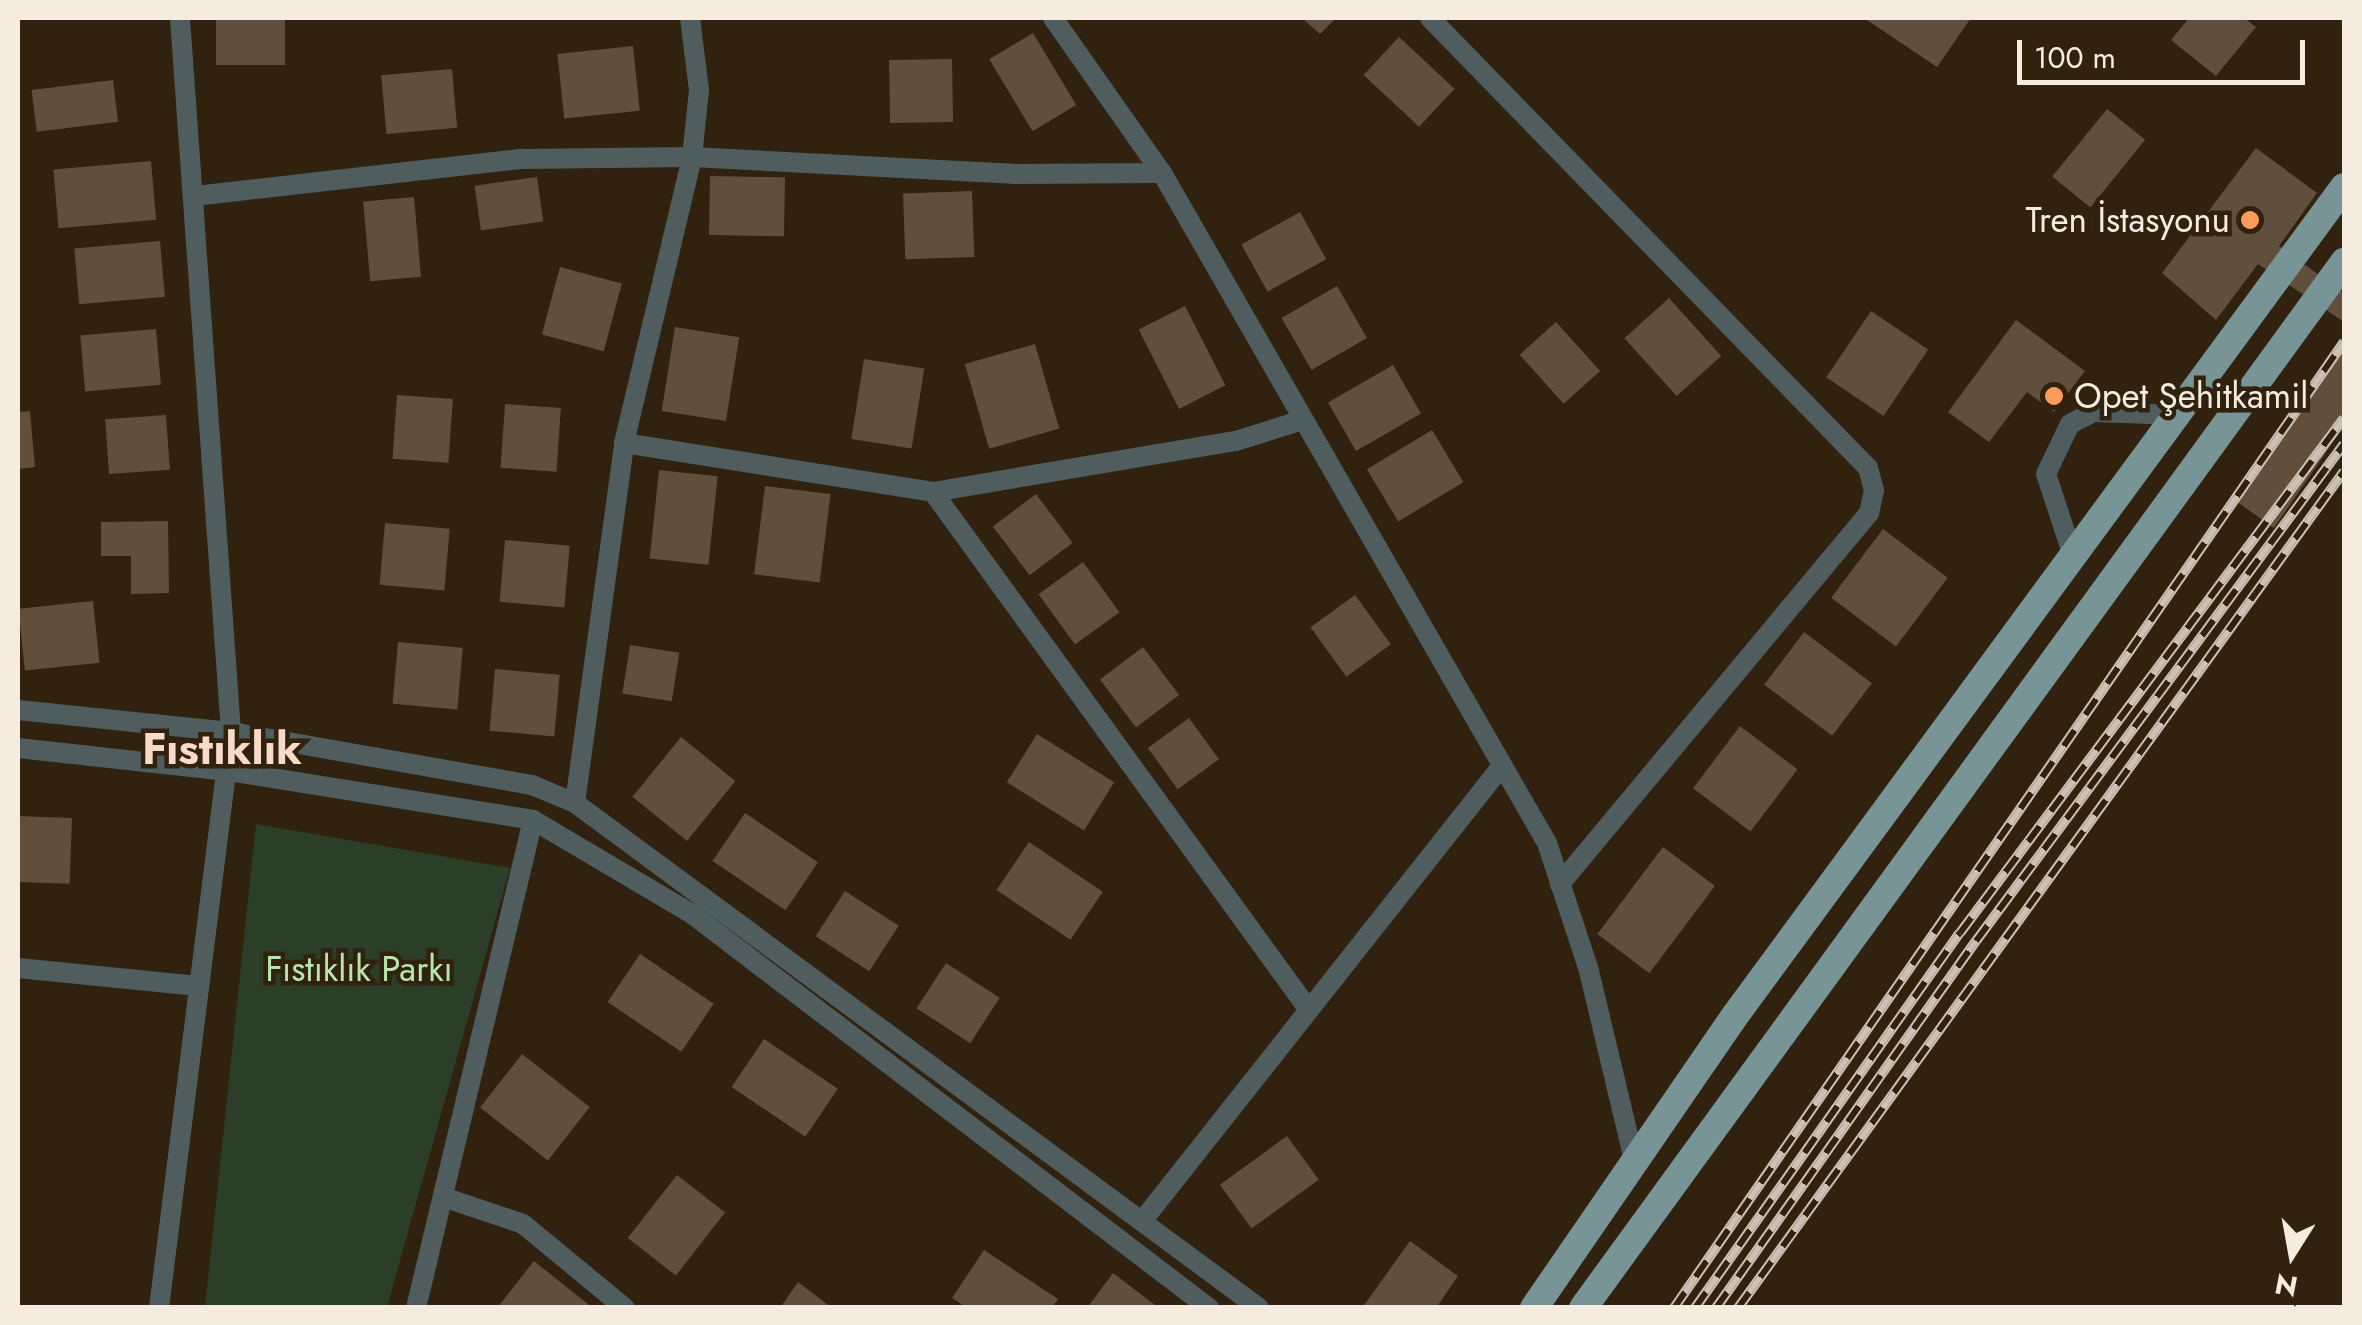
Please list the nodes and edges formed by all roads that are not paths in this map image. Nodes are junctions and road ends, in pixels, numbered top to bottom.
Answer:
1 (180, 18) edge
2 (690, 18) edge
3 (1053, 18) edge
4 (1430, 18) edge
5 (692, 156) junction
6 (1162, 173) junction
7 (2344, 187) edge
8 (195, 196) junction
9 (2344, 262) edge
10 (2179, 414) junction
11 (1303, 420) junction
12 (624, 443) junction
13 (932, 492) junction
14 (2074, 559) junction
15 (18, 710) edge
16 (231, 732) junction
17 (18, 748) edge
18 (1501, 767) junction
19 (228, 771) junction
20 (576, 803) junction
21 (533, 820) junction
22 (1560, 884) junction
23 (18, 968) edge
24 (198, 986) junction
25 (1309, 1010) junction
26 (1635, 1164) junction
27 (443, 1197) junction
28 (1144, 1220) junction
29 (159, 1308) edge
30 (416, 1308) edge
31 (625, 1308) edge
32 (1209, 1308) edge
33 (1258, 1308) edge
34 (1534, 1308) edge
35 (1583, 1308) edge

1 - 8 street
2 - 5 street
3 - 6 street
4 - 22 street
5 - 6 street
5 - 8 street
5 - 12 street
6 - 11 street
7 - 10 main road
8 - 16 street
9 - 35 main road
10 - 14 main road
10 - 14 street
11 - 13 street
11 - 18 street
12 - 13 street
12 - 20 street
13 - 25 street
14 - 26 main road
15 - 16 street
16 - 19 street
16 - 20 street
17 - 19 street
18 - 22 street
18 - 25 street
19 - 21 street
19 - 24 street
20 - 28 street
21 - 27 street
21 - 32 street
22 - 26 street
23 - 24 street
24 - 29 street
25 - 28 street
26 - 34 main road
27 - 30 street
27 - 31 street
28 - 33 street

